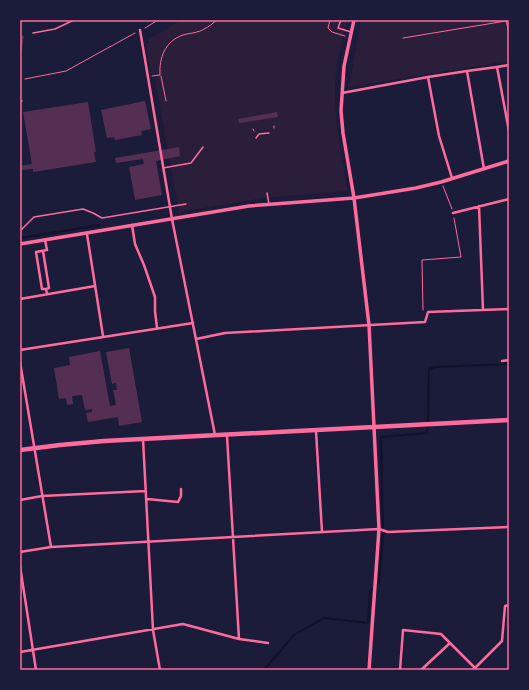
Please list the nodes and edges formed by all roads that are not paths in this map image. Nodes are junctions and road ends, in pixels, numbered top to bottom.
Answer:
1 (74, 20) edge
2 (340, 20) edge
3 (354, 20) edge
4 (140, 30) road end
5 (351, 32) junction
6 (33, 33) dead end
7 (509, 65) edge
8 (497, 67) junction
9 (467, 71) junction
10 (428, 77) junction
11 (342, 93) junction
12 (509, 131) edge
13 (270, 133) dead end
14 (256, 138) dead end
15 (203, 147) dead end
16 (509, 161) edge
17 (163, 168) junction
18 (484, 169) junction
19 (452, 179) junction
20 (267, 193) dead end
21 (354, 198) junction
22 (509, 199) edge
23 (186, 204) dead end
24 (269, 204) junction
25 (170, 206) junction
26 (479, 206) junction
27 (453, 213) road end
28 (172, 219) junction
29 (132, 226) junction
30 (20, 231) edge
31 (87, 234) junction
32 (45, 240) junction
33 (20, 244) edge
34 (43, 251) junction
35 (95, 286) junction
36 (46, 289) junction
37 (47, 294) junction
38 (20, 299) edge
39 (509, 309) edge
40 (483, 310) junction
41 (193, 323) junction
42 (369, 325) junction
43 (157, 328) junction
44 (104, 336) junction
45 (196, 339) junction
46 (20, 350) edge
47 (509, 360) edge
48 (502, 361) dead end
49 (20, 362) edge
50 (509, 420) edge
51 (374, 427) junction
52 (316, 431) junction
53 (215, 436) junction
54 (227, 436) junction
55 (143, 439) junction
56 (34, 448) junction
57 (20, 450) edge
58 (181, 489) dead end
59 (146, 492) junction
60 (42, 496) junction
61 (147, 499) junction
62 (20, 500) edge
63 (509, 527) edge
64 (379, 529) junction
65 (322, 532) junction
66 (233, 537) junction
67 (149, 541) junction
68 (51, 547) junction
69 (20, 552) edge
70 (20, 566) edge
71 (509, 605) edge
72 (153, 630) junction
73 (239, 639) junction
74 (268, 643) dead end
75 (450, 643) junction
76 (33, 650) junction
77 (20, 652) edge
78 (474, 669) edge
79 (36, 670) edge
80 (160, 670) edge
81 (369, 670) edge
82 (400, 670) edge
83 (421, 670) edge

1 - 6 lane
2 - 5 lane
3 - 5 street
4 - 17 street
5 - 11 street
7 - 8 street
8 - 9 street
8 - 12 street
9 - 10 street
9 - 18 street
10 - 11 street
10 - 19 street
11 - 21 street
13 - 14 lane
15 - 17 lane
16 - 18 street
17 - 25 street
18 - 19 street
19 - 21 street
20 - 24 lane
21 - 24 street
21 - 42 street
22 - 26 street
23 - 25 lane
24 - 28 street
25 - 28 street
25 - 30 lane
26 - 27 street
26 - 40 street
28 - 29 street
28 - 41 street
29 - 31 street
29 - 43 street
31 - 32 street
31 - 35 street
32 - 33 street
32 - 34 street
34 - 36 street
34 - 36 street
35 - 37 street
35 - 44 street
36 - 37 street
37 - 38 street
39 - 40 street
40 - 42 street
41 - 43 street
41 - 45 street
42 - 45 street
42 - 51 street
43 - 44 street
44 - 46 street
45 - 53 street
47 - 48 street
49 - 56 street
50 - 51 main road
51 - 52 main road
51 - 64 street
52 - 54 main road
52 - 65 street
53 - 54 main road
53 - 55 main road
54 - 66 street
55 - 56 main road
55 - 59 street
56 - 57 main road
56 - 60 street
58 - 61 street
59 - 60 street
59 - 61 street
60 - 62 street
60 - 68 street
61 - 67 street
63 - 64 street
64 - 65 street
64 - 81 street
65 - 66 street
66 - 67 street
66 - 73 street
67 - 68 street
67 - 72 street
68 - 69 street
70 - 76 street
71 - 78 street
72 - 73 street
72 - 76 street
72 - 80 street
73 - 74 street
75 - 78 street
75 - 82 street
75 - 83 street
76 - 77 street
76 - 79 street

